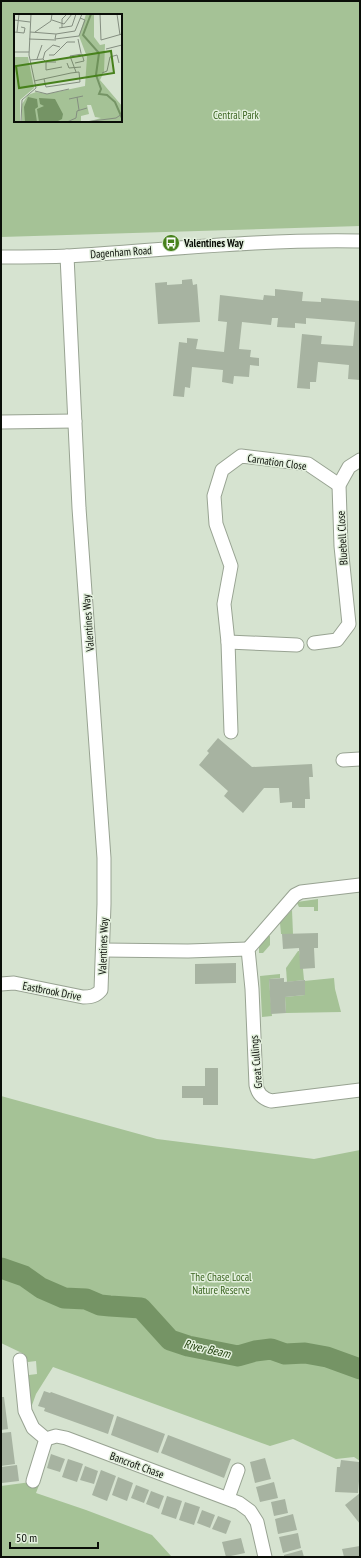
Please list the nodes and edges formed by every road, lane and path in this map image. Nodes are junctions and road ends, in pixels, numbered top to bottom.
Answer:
1 (360, 241) edge
2 (67, 256) junction
3 (1, 257) edge
4 (75, 421) junction
5 (1, 422) edge
6 (360, 460) edge
7 (339, 485) junction
8 (355, 623) edge
9 (228, 642) junction
10 (314, 643) dead end
11 (297, 645) dead end
12 (232, 732) dead end
13 (360, 759) edge
14 (344, 760) dead end
15 (360, 885) edge
16 (103, 950) junction
17 (248, 950) junction
18 (1, 984) edge
19 (101, 990) joint
20 (360, 1090) edge
21 (20, 1360) dead end
22 (46, 1439) junction
23 (238, 1470) dead end
24 (33, 1481) dead end
25 (228, 1498) junction
26 (265, 1557) edge

1 - 2 street, Dagenham Road
2 - 3 street, Dagenham Road
2 - 4 street, Valentines Way
4 - 5 street
4 - 16 street, Valentines Way
6 - 7 street, Bluebell Close
7 - 8 street, Bluebell Close
7 - 9 street, Carnation Close
8 - 10 street, Bluebell Close
9 - 11 street
9 - 12 street, Carnation Close
13 - 14 street
15 - 17 street
16 - 17 street
16 - 19 street, Valentines Way
17 - 20 street, Great Cullings
18 - 19 street, Eastbrook Drive
21 - 22 street
22 - 24 street
22 - 25 street, Bancroft Chase
23 - 25 street
25 - 26 street, Bancroft Chase

